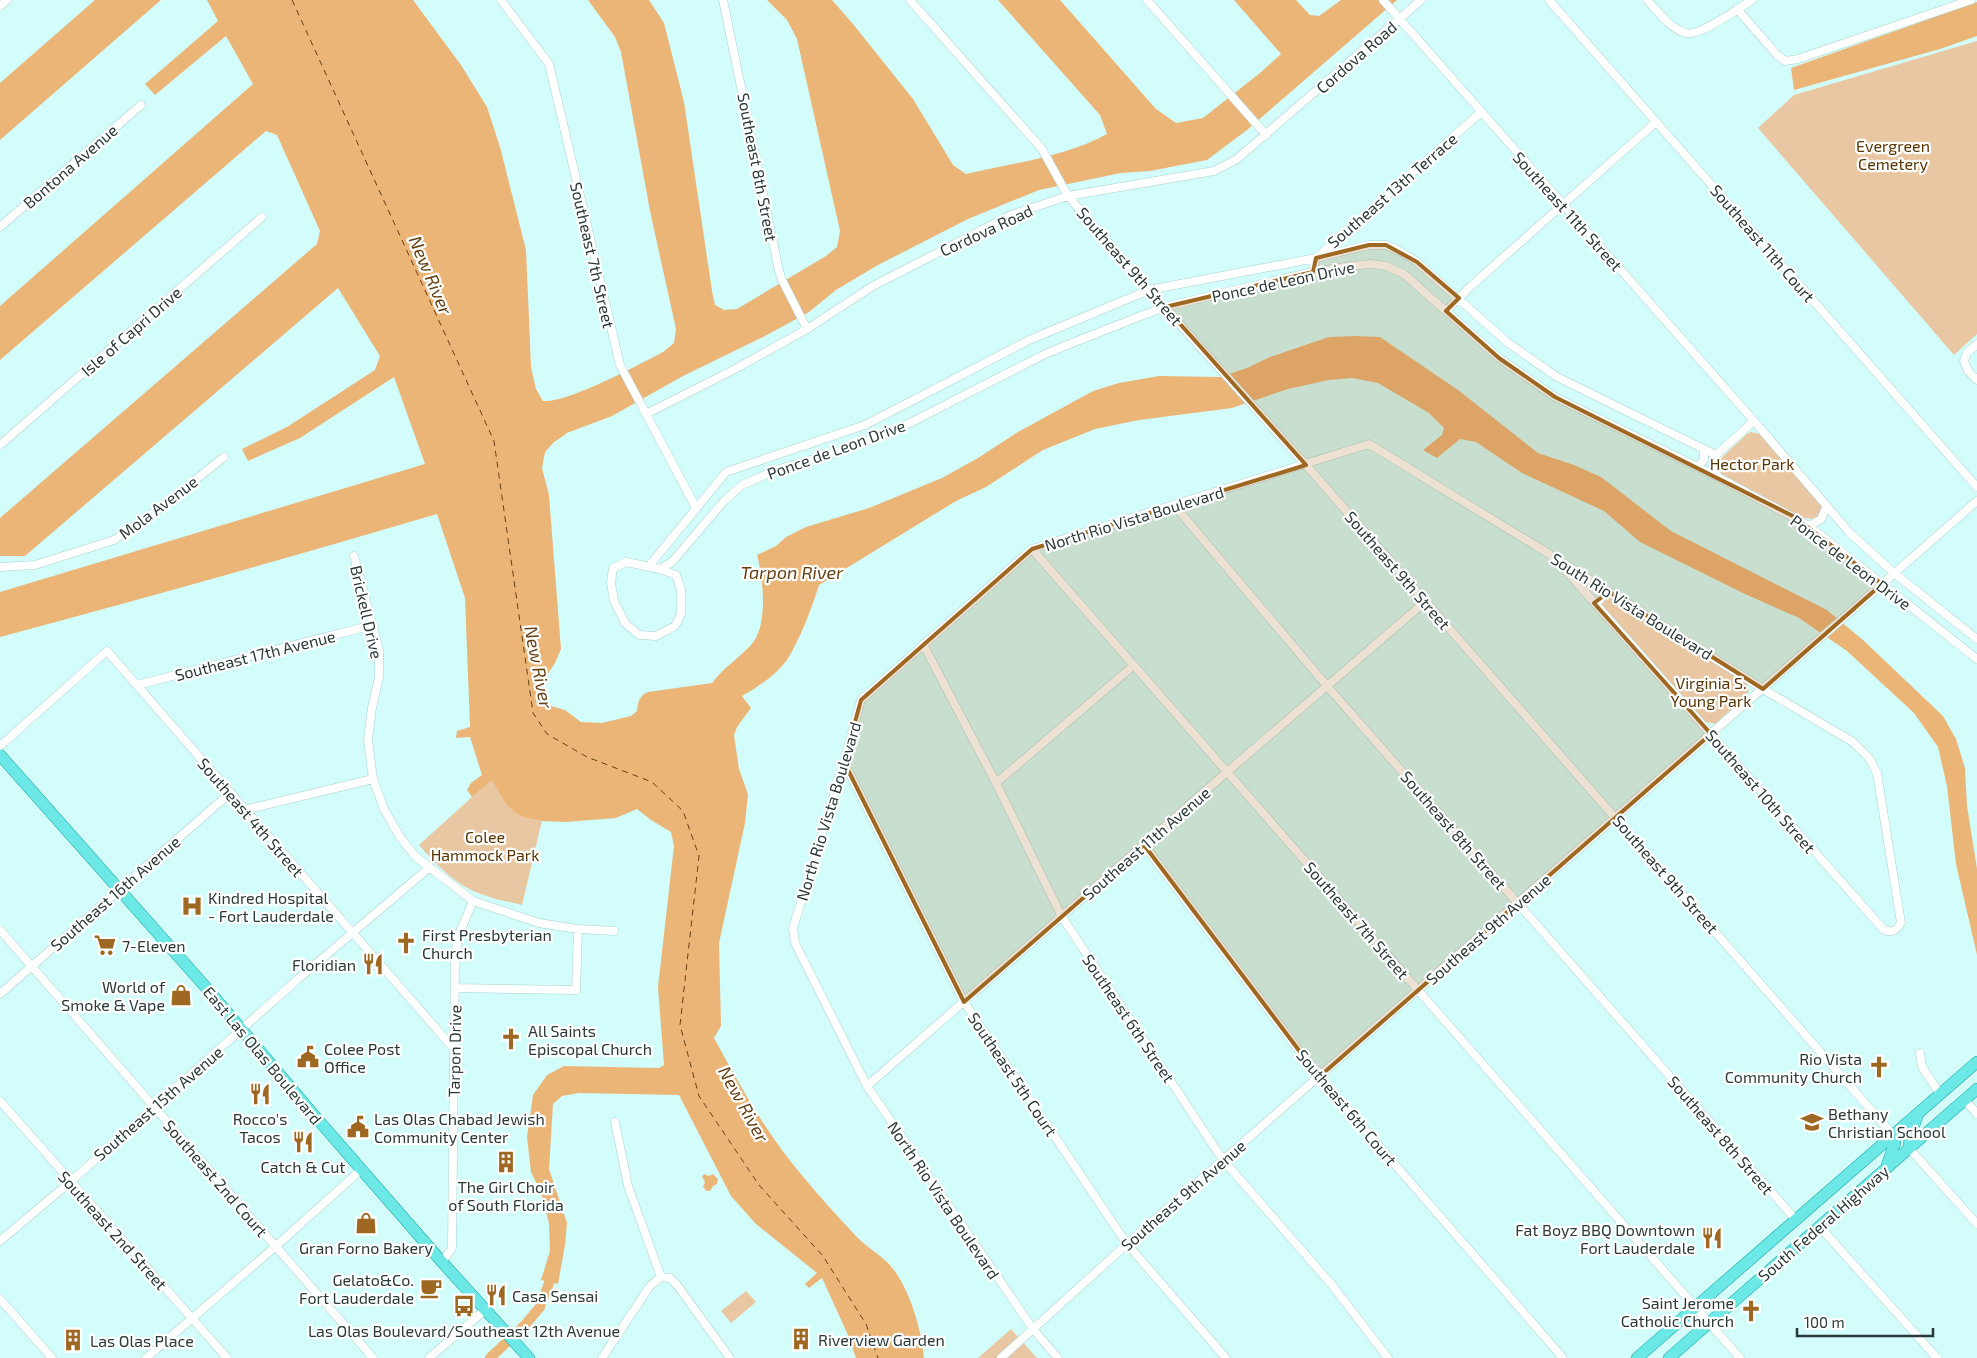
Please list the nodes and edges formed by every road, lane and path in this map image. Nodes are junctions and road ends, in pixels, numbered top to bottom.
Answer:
1 (7, 0) edge
2 (501, 0) edge
3 (723, 0) edge
4 (910, 0) edge
5 (1147, 0) edge
6 (1383, 0) edge
7 (1421, 0) edge
8 (1549, 0) edge
9 (1647, 0) edge
10 (1752, 0) edge
11 (1971, 0) edge
12 (0, 6) edge
13 (1737, 9) junction
14 (1400, 19) junction
15 (141, 105) dead end
16 (1480, 113) junction
17 (1656, 122) junction
18 (1266, 135) junction
19 (1068, 196) junction
20 (1562, 204) junction
21 (262, 217) dead end
22 (0, 228) edge
23 (1316, 258) junction
24 (1313, 272) junction
25 (1149, 290) junction
26 (1460, 298) junction
27 (1165, 307) junction
28 (1446, 311) junction
29 (806, 329) junction
30 (1977, 344) edge
31 (1977, 380) edge
32 (646, 414) junction
33 (1754, 421) junction
34 (0, 444) edge
35 (1704, 449) junction
36 (1716, 455) junction
37 (224, 457) dead end
38 (1306, 465) junction
39 (1698, 467) junction
40 (1718, 477) junction
41 (1977, 487) edge
42 (1977, 502) edge
43 (1174, 506) junction
44 (1827, 506) junction
45 (696, 508) junction
46 (1809, 526) junction
47 (1032, 549) junction
48 (354, 556) dead end
49 (1554, 557) junction
50 (649, 566) junction
51 (0, 567) edge
52 (660, 569) junction
53 (1894, 573) junction
54 (1882, 584) junction
55 (1610, 592) junction
56 (1920, 593) junction
57 (1426, 601) junction
58 (1596, 605) junction
59 (1909, 605) junction
60 (373, 625) junction
61 (1977, 639) edge
62 (923, 644) junction
63 (1977, 659) edge
64 (1133, 666) junction
65 (137, 685) junction
66 (1328, 686) junction
67 (1763, 689) junction
68 (1712, 734) junction
69 (0, 746) edge
70 (2, 760) edge
71 (844, 762) junction
72 (1227, 772) junction
73 (373, 778) junction
74 (996, 784) junction
75 (230, 793) junction
76 (244, 810) junction
77 (1616, 818) junction
78 (1144, 845) junction
79 (430, 866) junction
80 (118, 890) junction
81 (473, 901) junction
82 (1518, 903) junction
83 (1062, 917) junction
84 (578, 929) junction
85 (0, 930) edge
86 (614, 931) dead end
87 (1891, 932) joint
88 (352, 934) junction
89 (32, 966) junction
90 (456, 988) junction
91 (1418, 990) junction
92 (0, 994) edge
93 (964, 1002) junction
94 (242, 1029) junction
95 (454, 1049) junction
96 (1920, 1053) dead end
97 (1977, 1062) edge
98 (1319, 1077) junction
99 (867, 1086) junction
100 (1977, 1089) edge
101 (1940, 1094) junction
102 (1965, 1100) junction
103 (0, 1101) edge
104 (154, 1106) junction
105 (1920, 1111) junction
106 (1977, 1114) edge
107 (615, 1122) dead end
108 (1893, 1135) junction
109 (1909, 1148) junction
110 (1223, 1160) junction
111 (362, 1169) junction
112 (1885, 1169) junction
113 (70, 1182) junction
114 (1796, 1220) junction
115 (1977, 1224) edge
116 (1820, 1227) junction
117 (0, 1241) edge
118 (1127, 1244) junction
119 (276, 1246) junction
120 (442, 1262) junction
121 (662, 1277) junction
122 (0, 1299) edge
123 (1695, 1307) junction
124 (485, 1310) junction
125 (192, 1319) junction
126 (1709, 1323) junction
127 (1033, 1329) junction
128 (528, 1357) edge
129 (52, 1358) edge
130 (146, 1358) edge
131 (226, 1358) edge
132 (373, 1358) edge
133 (429, 1358) edge
134 (602, 1358) edge
135 (730, 1358) edge
136 (1001, 1358) edge
137 (1058, 1358) edge
138 (1226, 1358) edge
139 (1388, 1358) edge
140 (1563, 1358) edge
141 (1637, 1358) edge
142 (1669, 1358) edge
143 (1740, 1358) edge
144 (1937, 1358) edge

1 - 12 street
2 - 32 street, Southeast 7th Street
3 - 29 street, Southeast 8th Street
4 - 19 street, Southeast 9th Street
5 - 18 street
6 - 14 street, Southeast 11th Street
7 - 14 street, Cordova Road
8 - 17 street, Southeast 11th Court
9 - 13 street
10 - 13 street
11 - 13 street
14 - 16 street, Southeast 11th Street
14 - 18 street, Cordova Road
15 - 22 street, Bontona Avenue
16 - 20 street, Southeast 11th Street
16 - 23 street, Southeast 13th Terrace
17 - 20 street
17 - 41 street, Southeast 11th Court
18 - 19 street, Cordova Road
19 - 25 street, Southeast 9th Street
19 - 29 street, Cordova Road
20 - 26 street
20 - 33 street, Southeast 11th Street
21 - 34 street, Isle of Capri Drive
23 - 24 street, Southeast 13th Terrace
23 - 25 street, Ponce de Leon Drive
23 - 26 street, Ponce de Leon Drive
24 - 27 street, Ponce de Leon Drive
24 - 28 street, Ponce de Leon Drive
25 - 27 street, Southeast 9th Street
25 - 45 street, Ponce de Leon Drive
26 - 28 street
26 - 35 street, Ponce de Leon Drive
27 - 38 street, Southeast 9th Street
27 - 52 street, Ponce de Leon Drive
28 - 39 street, Ponce de Leon Drive
29 - 32 street, Cordova Road
30 - 31 street
32 - 45 street, Southeast 7th Street
33 - 36 street
33 - 44 street, Southeast 11th Street
35 - 36 street, Ponce de Leon Drive
35 - 39 street
36 - 40 street
37 - 51 street, Mola Avenue
38 - 43 street, North Rio Vista Boulevard
38 - 49 street, South Rio Vista Boulevard
38 - 57 street, Southeast 9th Street
39 - 40 street, Ponce de Leon Drive
40 - 46 street, Ponce de Leon Drive
42 - 53 street, Southeast 9th Avenue
43 - 47 street, North Rio Vista Boulevard
43 - 66 street, Southeast 8th Street
44 - 46 street
44 - 53 street, Southeast 11th Street
45 - 50 street, Ponce de Leon Drive
46 - 54 street, Ponce de Leon Drive
47 - 62 street, North Rio Vista Boulevard
47 - 64 street, Southeast 7th Street
48 - 60 street, Brickell Drive
49 - 55 street, South Rio Vista Boulevard
49 - 58 street, Southeast 10th Street
50 - 52 street
50 - 52 street
53 - 54 street, Southeast 9th Avenue
53 - 56 street, Ponce de Leon Drive
54 - 59 street, Ponce de Leon Drive
54 - 67 street, Southeast 9th Avenue
55 - 58 street
55 - 67 street, South Rio Vista Boulevard
56 - 59 street
56 - 61 street, Ponce de Leon Drive
57 - 66 street, Southeast 11th Avenue
57 - 77 street, Southeast 9th Street
58 - 68 street, Southeast 10th Street
59 - 63 street, Ponce de Leon Drive
60 - 65 street, Southeast 17th Avenue
60 - 73 street, Brickell Drive
62 - 71 street, North Rio Vista Boulevard
62 - 74 street, Southeast 6th Street
64 - 72 street, Southeast 7th Street
64 - 74 street
65 - 69 street, Southeast 4th Street
65 - 75 street, Southeast 4th Street
66 - 72 street, Southeast 11th Avenue
66 - 82 street, Southeast 8th Street
67 - 68 street, Southeast 9th Avenue
67 - 87 street, South Rio Vista Boulevard
68 - 77 street, Southeast 9th Avenue
68 - 87 street, Southeast 10th Street
70 - 80 main road, East Las Olas Boulevard
71 - 93 street, Southeast 5th Court
71 - 99 street, North Rio Vista Boulevard
72 - 78 street, Southeast 11th Avenue
72 - 91 street, Southeast 7th Street
73 - 76 street
73 - 79 street, Brickell Drive
74 - 83 street, Southeast 6th Street
75 - 76 street, Southeast 4th Street
75 - 80 street, Southeast 16th Avenue
76 - 88 street, Southeast 4th Street
77 - 82 street, Southeast 9th Avenue
77 - 108 street, Southeast 9th Street
78 - 83 street, Southeast 11th Avenue
78 - 98 street, Southeast 6th Court
79 - 81 street, Brickell Drive
79 - 88 street, Southeast 15th Avenue
80 - 89 street, Southeast 16th Avenue
80 - 94 main road, East Las Olas Boulevard
81 - 84 street, Brickell Drive
81 - 90 street, Tarpon Drive
82 - 91 street, Southeast 9th Avenue
82 - 114 street, Southeast 8th Street
83 - 93 street, Southeast 11th Avenue
83 - 110 street, Southeast 6th Street
84 - 86 street, Brickell Drive
84 - 90 street
85 - 89 street, Southeast 2nd Court
88 - 94 street, Southeast 15th Avenue
88 - 95 street, Southeast 4th Street
89 - 92 street, Southeast 16th Avenue
89 - 104 street, Southeast 2nd Court
90 - 95 street, Tarpon Drive
91 - 98 street, Southeast 9th Avenue
91 - 123 street, Southeast 7th Street
93 - 99 street, Southeast 11th Avenue
93 - 118 street, Southeast 5th Court
94 - 104 street, Southeast 15th Avenue
94 - 111 main road, East Las Olas Boulevard
95 - 120 street, Tarpon Drive
96 - 101 street
97 - 101 main road, South Federal Highway
98 - 110 street, Southeast 9th Avenue
98 - 140 street, Southeast 6th Court
99 - 127 street, North Rio Vista Boulevard
100 - 102 main road, South Federal Highway
101 - 105 main road, South Federal Highway
102 - 106 street
102 - 109 main road, South Federal Highway
103 - 113 street, Southeast 2nd Street
104 - 113 street, Southeast 15th Avenue
104 - 119 street, Southeast 2nd Court
105 - 108 main road, South Federal Highway
105 - 109 main road
107 - 121 street
108 - 112 main road
108 - 114 main road, South Federal Highway
109 - 112 main road, South Federal Highway
109 - 115 street
110 - 118 street, Southeast 9th Avenue
110 - 139 street, Southeast 6th Street
111 - 119 street
111 - 120 main road, East Las Olas Boulevard
112 - 116 main road, South Federal Highway
113 - 117 street, Southeast 15th Avenue
113 - 125 street, Southeast 2nd Street
114 - 123 main road, South Federal Highway
116 - 126 main road, South Federal Highway
116 - 144 street
118 - 127 street, Southeast 9th Avenue
118 - 138 street, Southeast 5th Court
119 - 125 street
119 - 132 street, Southeast 2nd Court
120 - 124 main road, East Las Olas Boulevard
121 - 134 street
121 - 135 street
122 - 129 street
123 - 126 street, Southeast 7th Street
123 - 141 main road, South Federal Highway
124 - 128 main road, East Las Olas Boulevard
124 - 133 street
125 - 130 street
125 - 131 street, Southeast 2nd Street
126 - 142 main road, South Federal Highway
126 - 143 street, Southeast 7th Street
127 - 136 street, Southeast 9th Avenue
127 - 137 street, North Rio Vista Boulevard

